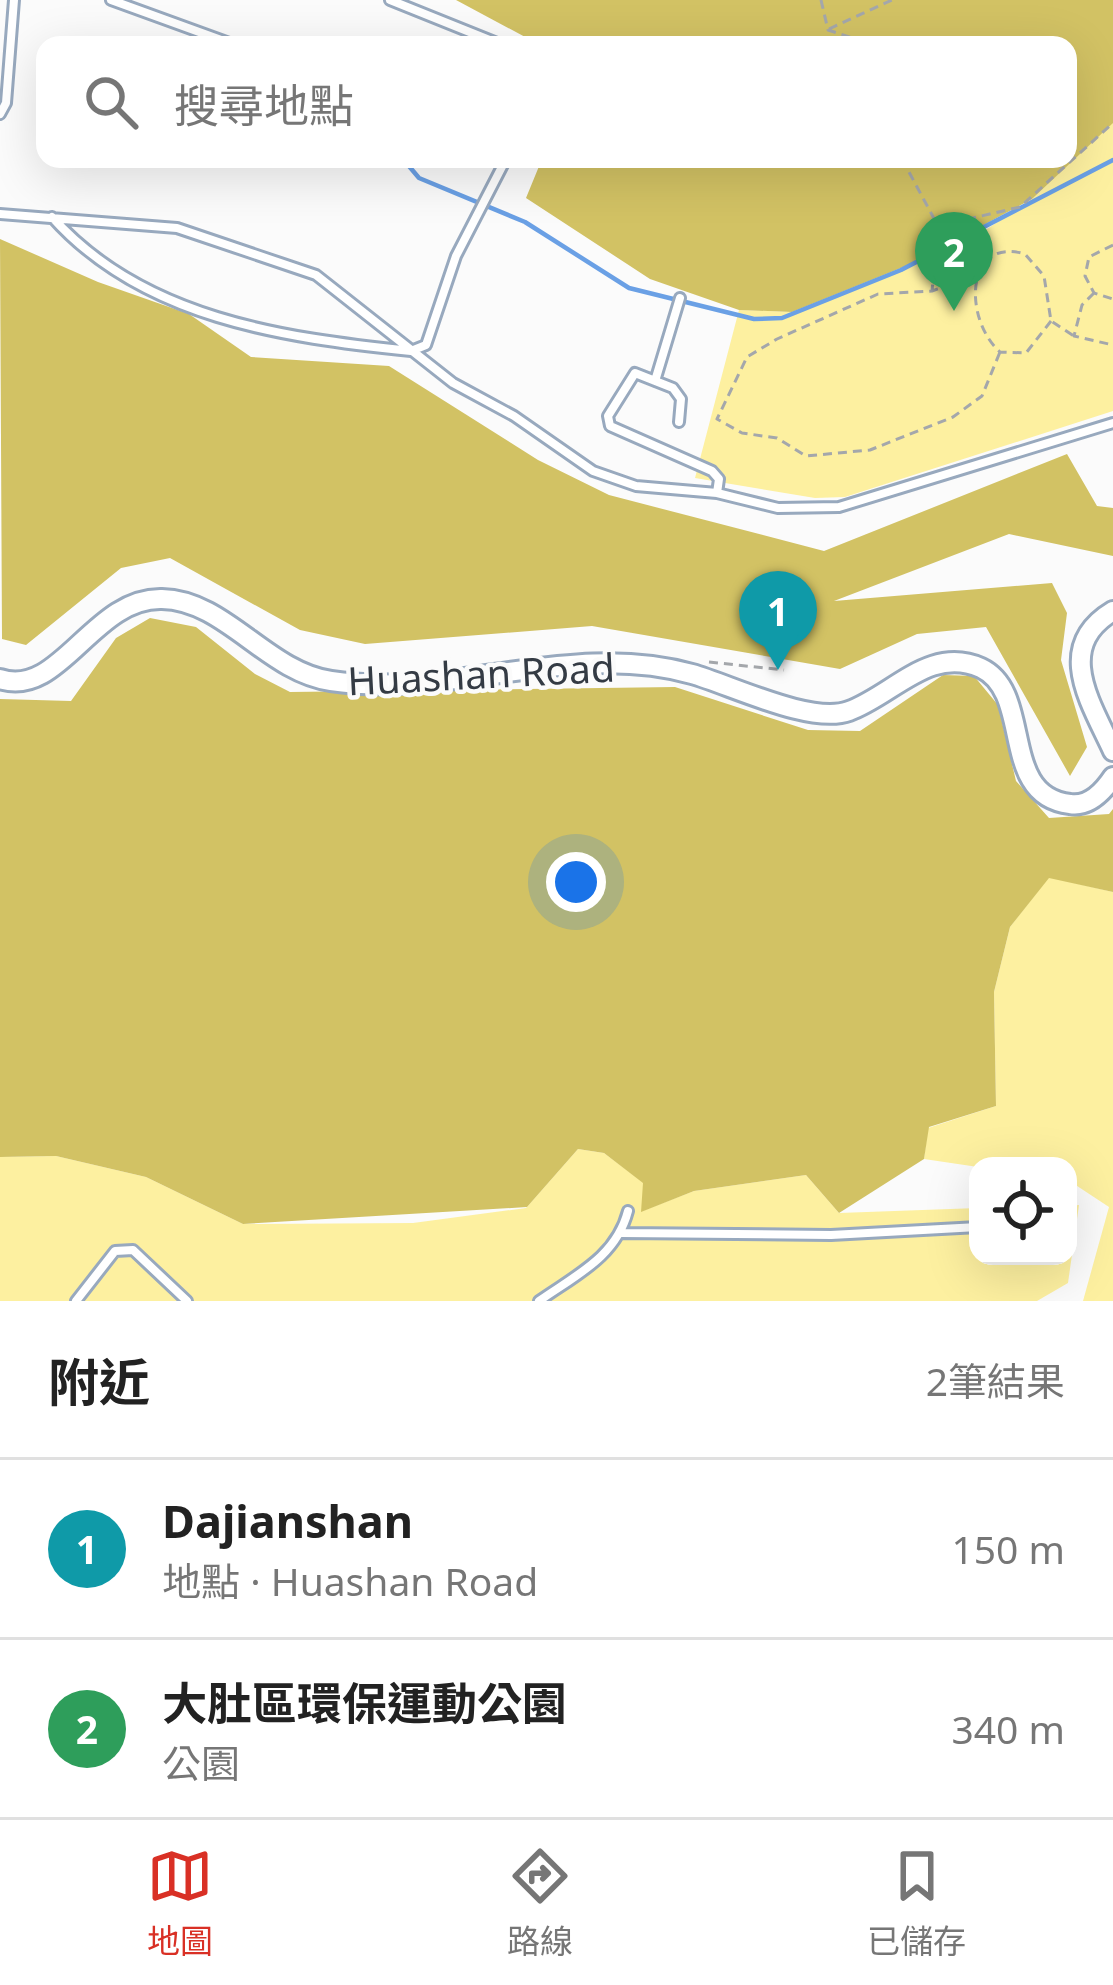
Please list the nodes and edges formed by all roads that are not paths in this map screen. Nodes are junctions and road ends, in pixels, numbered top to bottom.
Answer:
1 (14, 0) edge
2 (111, 0) edge
3 (390, 0) edge
4 (211, 36) edge
5 (480, 36) edge
6 (0, 114) edge
7 (501, 168) edge
8 (0, 214) edge
9 (50, 216) junction
10 (680, 298) dead end
11 (411, 351) junction
12 (655, 381) junction
13 (679, 422) dead end
14 (1113, 423) edge
15 (717, 493) junction
16 (1113, 611) edge
17 (0, 679) edge
18 (1113, 751) edge
19 (1113, 778) edge
20 (628, 1211) dead end
21 (969, 1227) edge
22 (622, 1233) junction
23 (76, 1301) edge
24 (187, 1301) edge
25 (539, 1301) edge

1 - 6 lane
2 - 4 lane
3 - 5 lane
7 - 11 lane
8 - 9 lane
9 - 11 lane
9 - 11 lane
10 - 12 lane
11 - 15 lane
12 - 13 lane
12 - 15 lane
14 - 15 lane
16 - 18 street
17 - 19 street, Huashan Road
20 - 22 lane
21 - 22 lane
22 - 25 lane
23 - 24 lane

